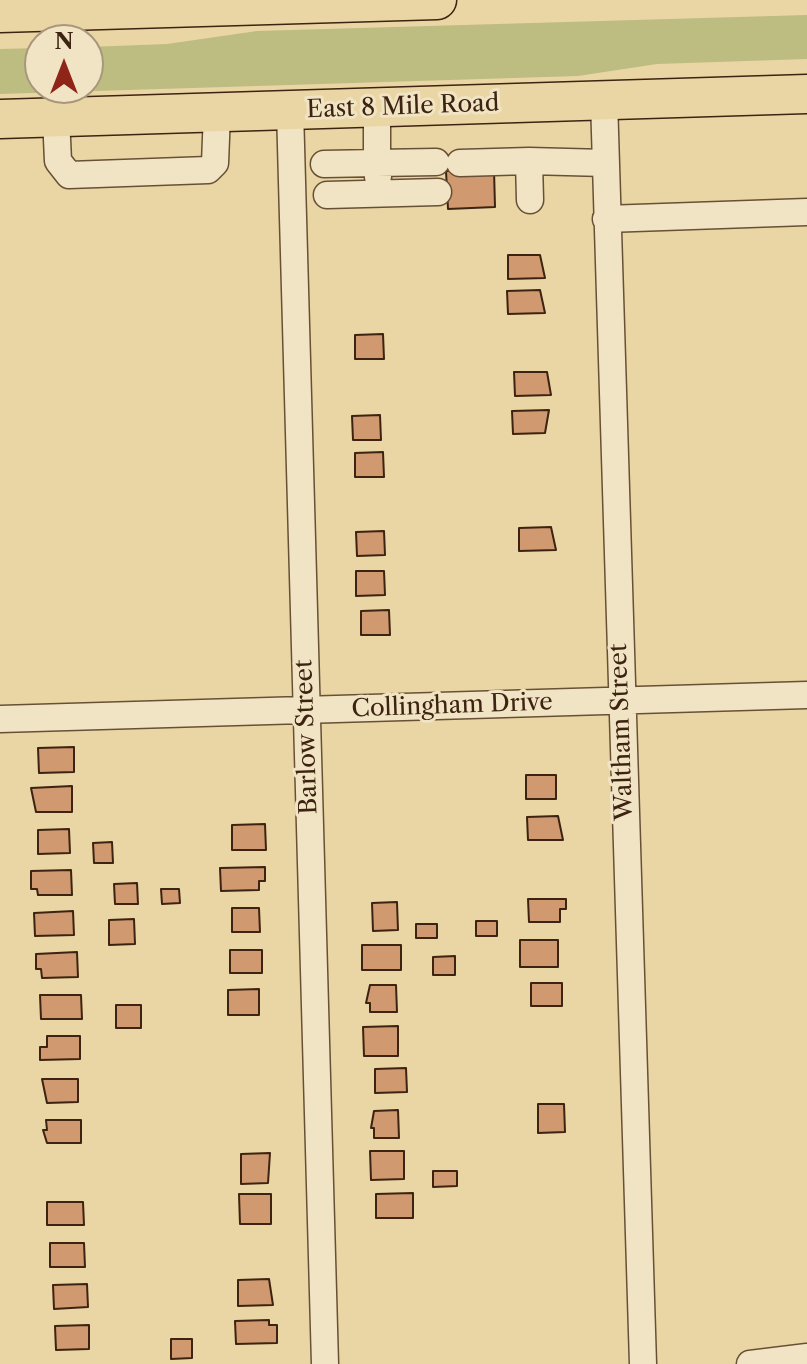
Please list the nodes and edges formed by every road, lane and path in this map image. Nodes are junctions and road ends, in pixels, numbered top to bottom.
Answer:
1 (425, 0) edge
2 (437, 0) edge
3 (0, 13) edge
4 (807, 94) edge
5 (604, 100) junction
6 (377, 107) junction
7 (290, 110) junction
8 (217, 113) junction
9 (56, 117) junction
10 (0, 119) edge
11 (529, 161) junction
12 (377, 163) junction
13 (605, 163) junction
14 (324, 164) dead end
15 (438, 192) dead end
16 (378, 193) junction
17 (327, 195) dead end
18 (530, 200) dead end
19 (807, 212) edge
20 (606, 219) junction
21 (807, 695) edge
22 (621, 701) junction
23 (306, 710) junction
24 (0, 719) edge
25 (807, 1357) edge
26 (325, 1364) edge
27 (643, 1364) edge
28 (750, 1364) edge

1 - 2 highway
1 - 3 highway
4 - 5 highway, East 8 Mile Road
5 - 6 highway, East 8 Mile Road
5 - 13 street, Waltham Street
6 - 7 highway, East 8 Mile Road
6 - 12 street
7 - 8 highway, East 8 Mile Road
7 - 23 street, Barlow Street
8 - 9 highway, East 8 Mile Road
8 - 9 street
9 - 10 highway, East 8 Mile Road
11 - 12 street
11 - 13 street
11 - 18 street
12 - 14 street
12 - 16 street
13 - 20 street, Waltham Street
15 - 16 street
16 - 17 street
19 - 20 street
20 - 22 street, Waltham Street
21 - 22 street, Collingham Drive
22 - 23 street, Collingham Drive
22 - 27 street, Waltham Street
23 - 24 street, Collingham Drive
23 - 26 street, Barlow Street
25 - 28 street

